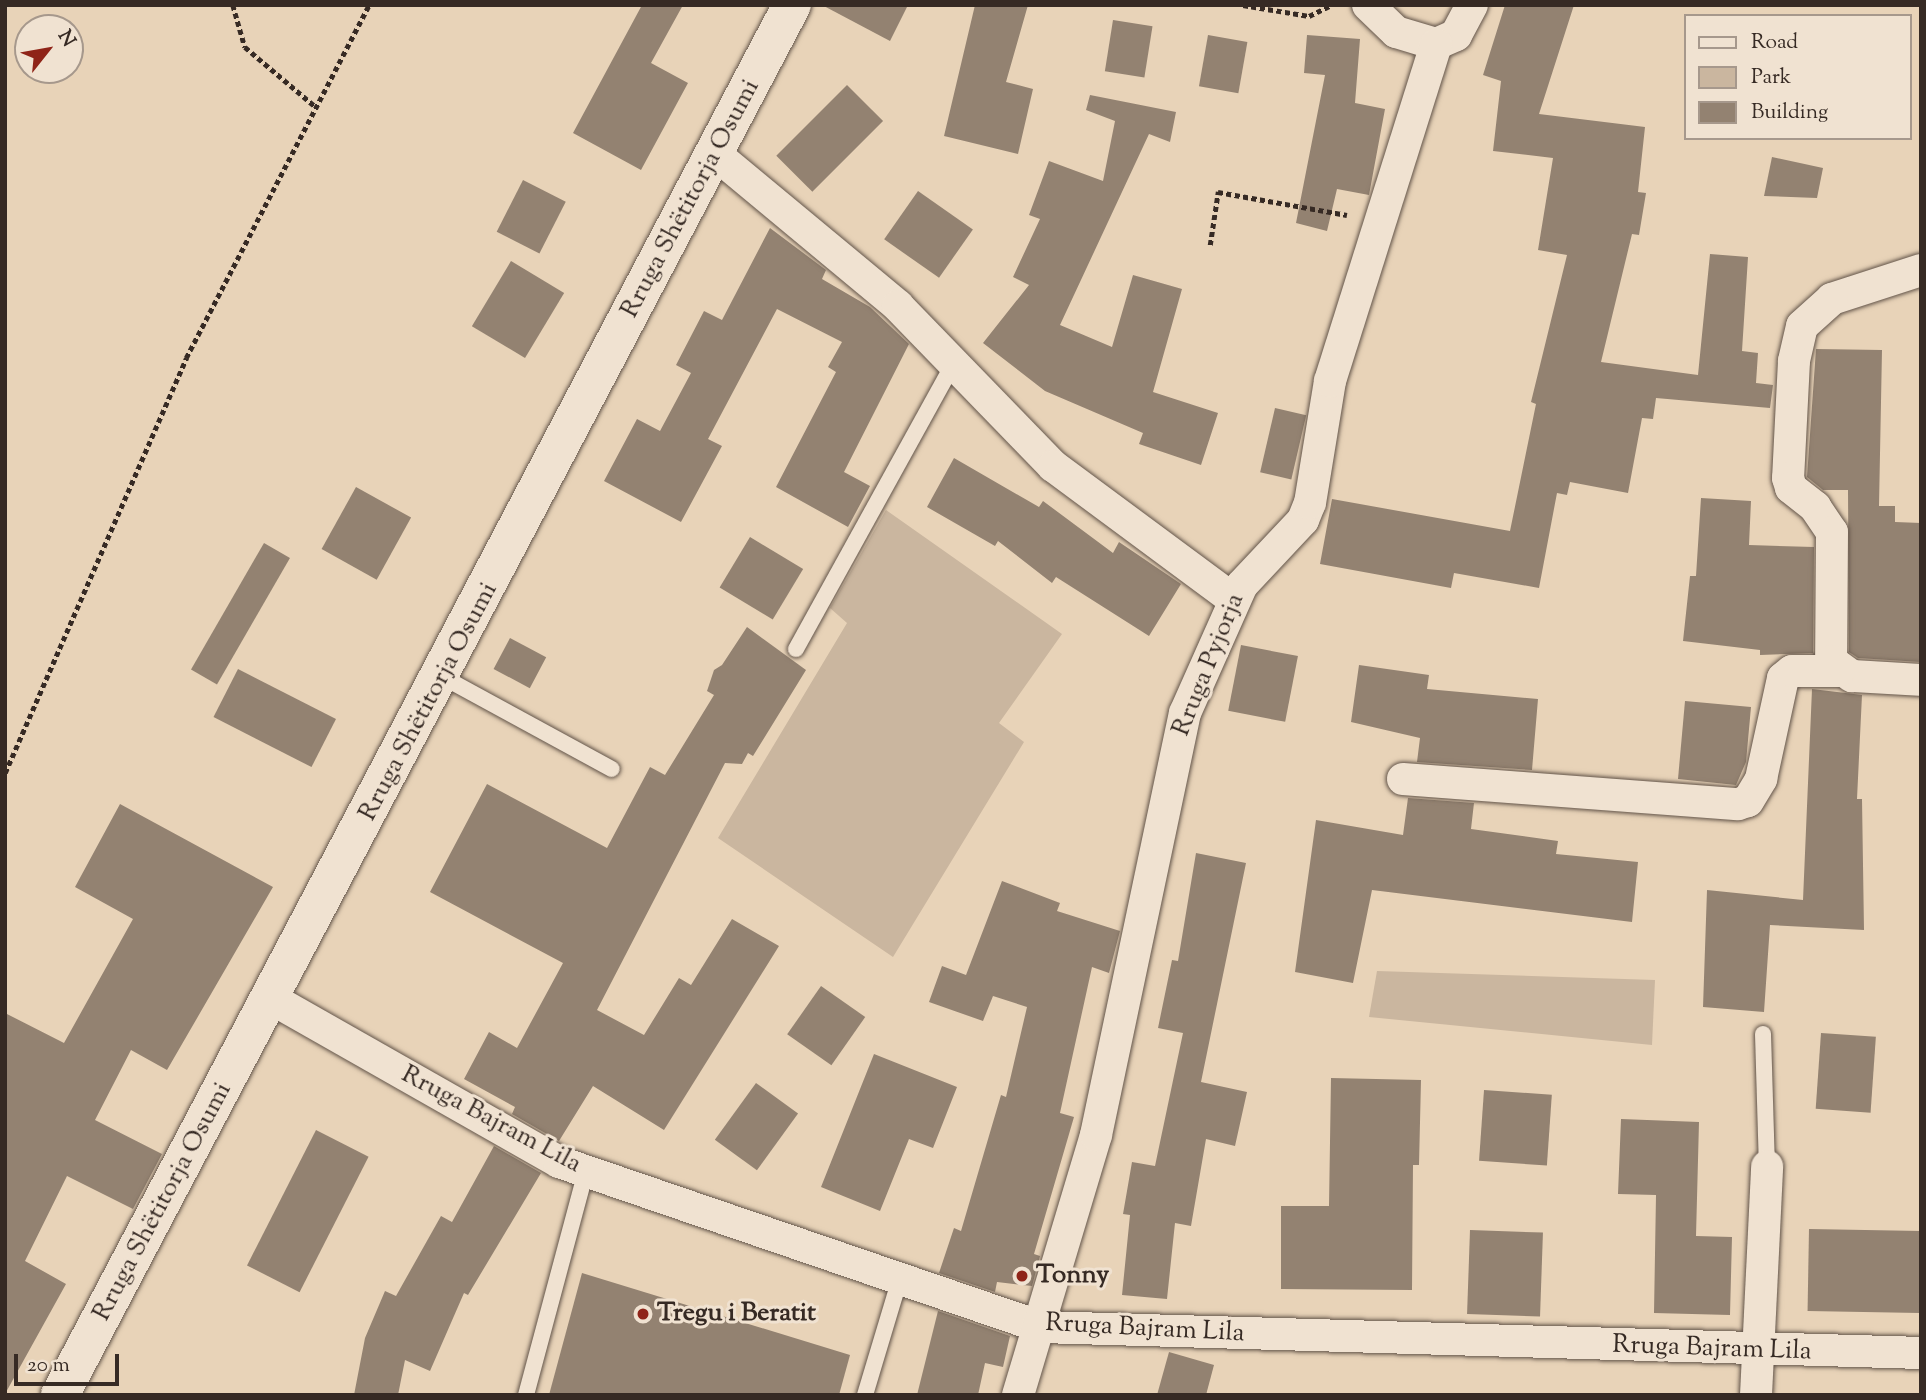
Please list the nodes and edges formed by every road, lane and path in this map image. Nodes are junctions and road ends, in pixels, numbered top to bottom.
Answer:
1 (233, 5) edge
2 (369, 5) edge
3 (793, 5) edge
4 (1243, 5) edge
5 (1332, 5) edge
6 (1368, 5) edge
7 (1472, 5) edge
8 (1436, 44) junction
9 (316, 107) junction
10 (714, 153) junction
11 (1379, 221) junction
12 (1210, 245) dead end
13 (1921, 270) edge
14 (954, 363) junction
15 (1234, 600) junction
16 (796, 649) dead end
17 (1839, 671) junction
18 (443, 677) junction
19 (1921, 680) edge
20 (612, 769) dead end
21 (5, 773) edge
22 (1403, 779) dead end
23 (272, 999) junction
24 (1763, 1034) dead end
25 (1767, 1166) joint
26 (586, 1171) junction
27 (900, 1278) junction
28 (1041, 1327) junction
29 (1757, 1351) junction
30 (1921, 1353) edge
31 (60, 1395) edge
32 (526, 1395) edge
33 (865, 1395) edge
34 (1018, 1395) edge
35 (1756, 1395) edge

1 - 9 path
2 - 9 path
3 - 10 main road, Rruga Shëtitorja Osumi
4 - 5 path
6 - 8 street
7 - 8 street
8 - 11 street, Rruga Pyjorja
9 - 21 path
10 - 14 street
10 - 18 main road, Rruga Shëtitorja Osumi
11 - 12 path
11 - 15 street, Rruga Pyjorja
13 - 17 street
14 - 15 street
14 - 16 lane
15 - 28 street, Rruga Pyjorja
17 - 19 street
17 - 22 street
18 - 20 lane
18 - 23 main road, Rruga Shëtitorja Osumi
23 - 26 street, Rruga Bajram Lila
23 - 31 main road, Rruga Shëtitorja Osumi
24 - 25 lane
25 - 29 street
26 - 27 street, Rruga Bajram Lila
26 - 32 lane
27 - 28 street, Rruga Bajram Lila
27 - 33 lane
28 - 29 street, Rruga Bajram Lila
28 - 34 street, Rruga Pyjorja
29 - 30 street, Rruga Bajram Lila
29 - 35 street

